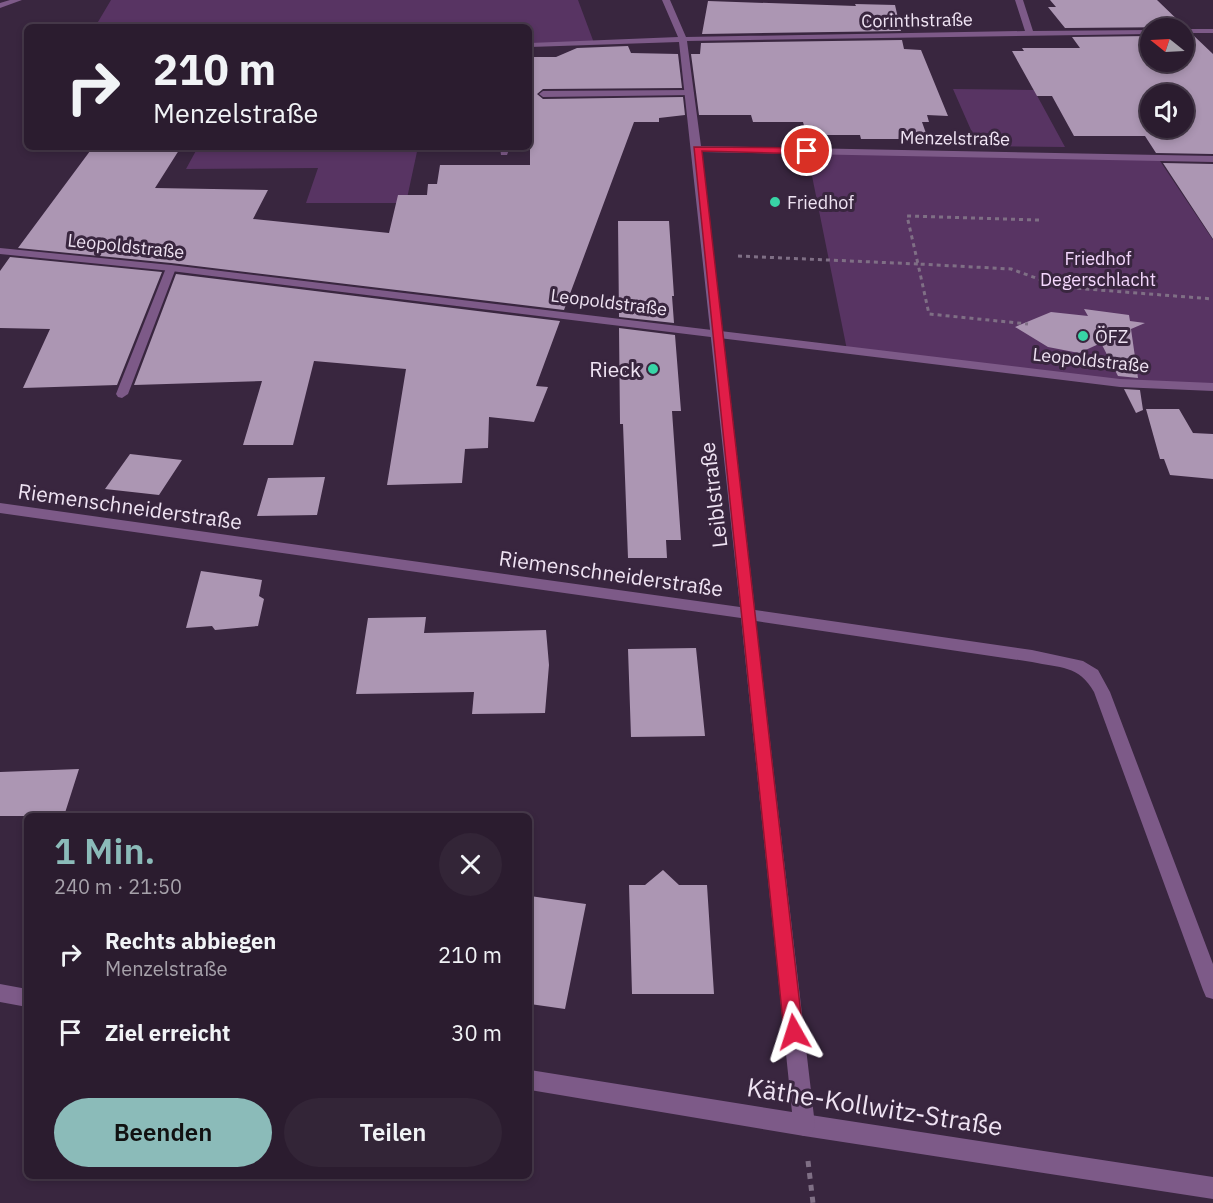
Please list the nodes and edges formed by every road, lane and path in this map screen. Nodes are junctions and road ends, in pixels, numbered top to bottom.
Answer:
1 (18, 0) edge
2 (666, 0) edge
3 (1019, 0) edge
4 (0, 6) edge
5 (1194, 31) edge
6 (1213, 31) edge
7 (1140, 32) edge
8 (1029, 33) junction
9 (683, 39) junction
10 (532, 45) edge
11 (690, 93) junction
12 (543, 94) dead end
13 (697, 149) junction
14 (1213, 159) edge
15 (1039, 220) dead end
16 (0, 251) edge
17 (708, 255) junction
18 (918, 264) junction
19 (171, 268) junction
20 (1213, 299) edge
21 (1028, 324) dead end
22 (716, 334) junction
23 (1213, 387) edge
24 (122, 394) dead end
25 (0, 508) edge
26 (748, 614) junction
27 (1213, 990) edge
28 (0, 993) edge
29 (24, 997) edge
30 (532, 1080) edge
31 (804, 1125) junction
32 (1213, 1188) edge

1 - 4 street
2 - 9 street, Leiblstraße
3 - 8 street
5 - 6 street
7 - 8 street, Corinthstraße
8 - 9 street, Corinthstraße
9 - 10 street
9 - 11 street, Leiblstraße
11 - 12 street
11 - 13 street, Leiblstraße
13 - 14 street, Menzelstraße
13 - 17 street, Leiblstraße
15 - 18 path
16 - 19 street, Leopoldstraße
17 - 18 path
17 - 22 street, Leiblstraße
18 - 20 path
18 - 21 path
19 - 22 street, Leopoldstraße
19 - 24 street
22 - 23 street, Leopoldstraße
22 - 26 street, Leiblstraße
25 - 26 street, Riemenschneiderstraße
26 - 27 street, Riemenschneiderstraße
26 - 31 street, Leiblstraße
28 - 29 street
30 - 31 street, Käthe-Kollwitz-Straße
31 - 32 street, Käthe-Kollwitz-Straße

